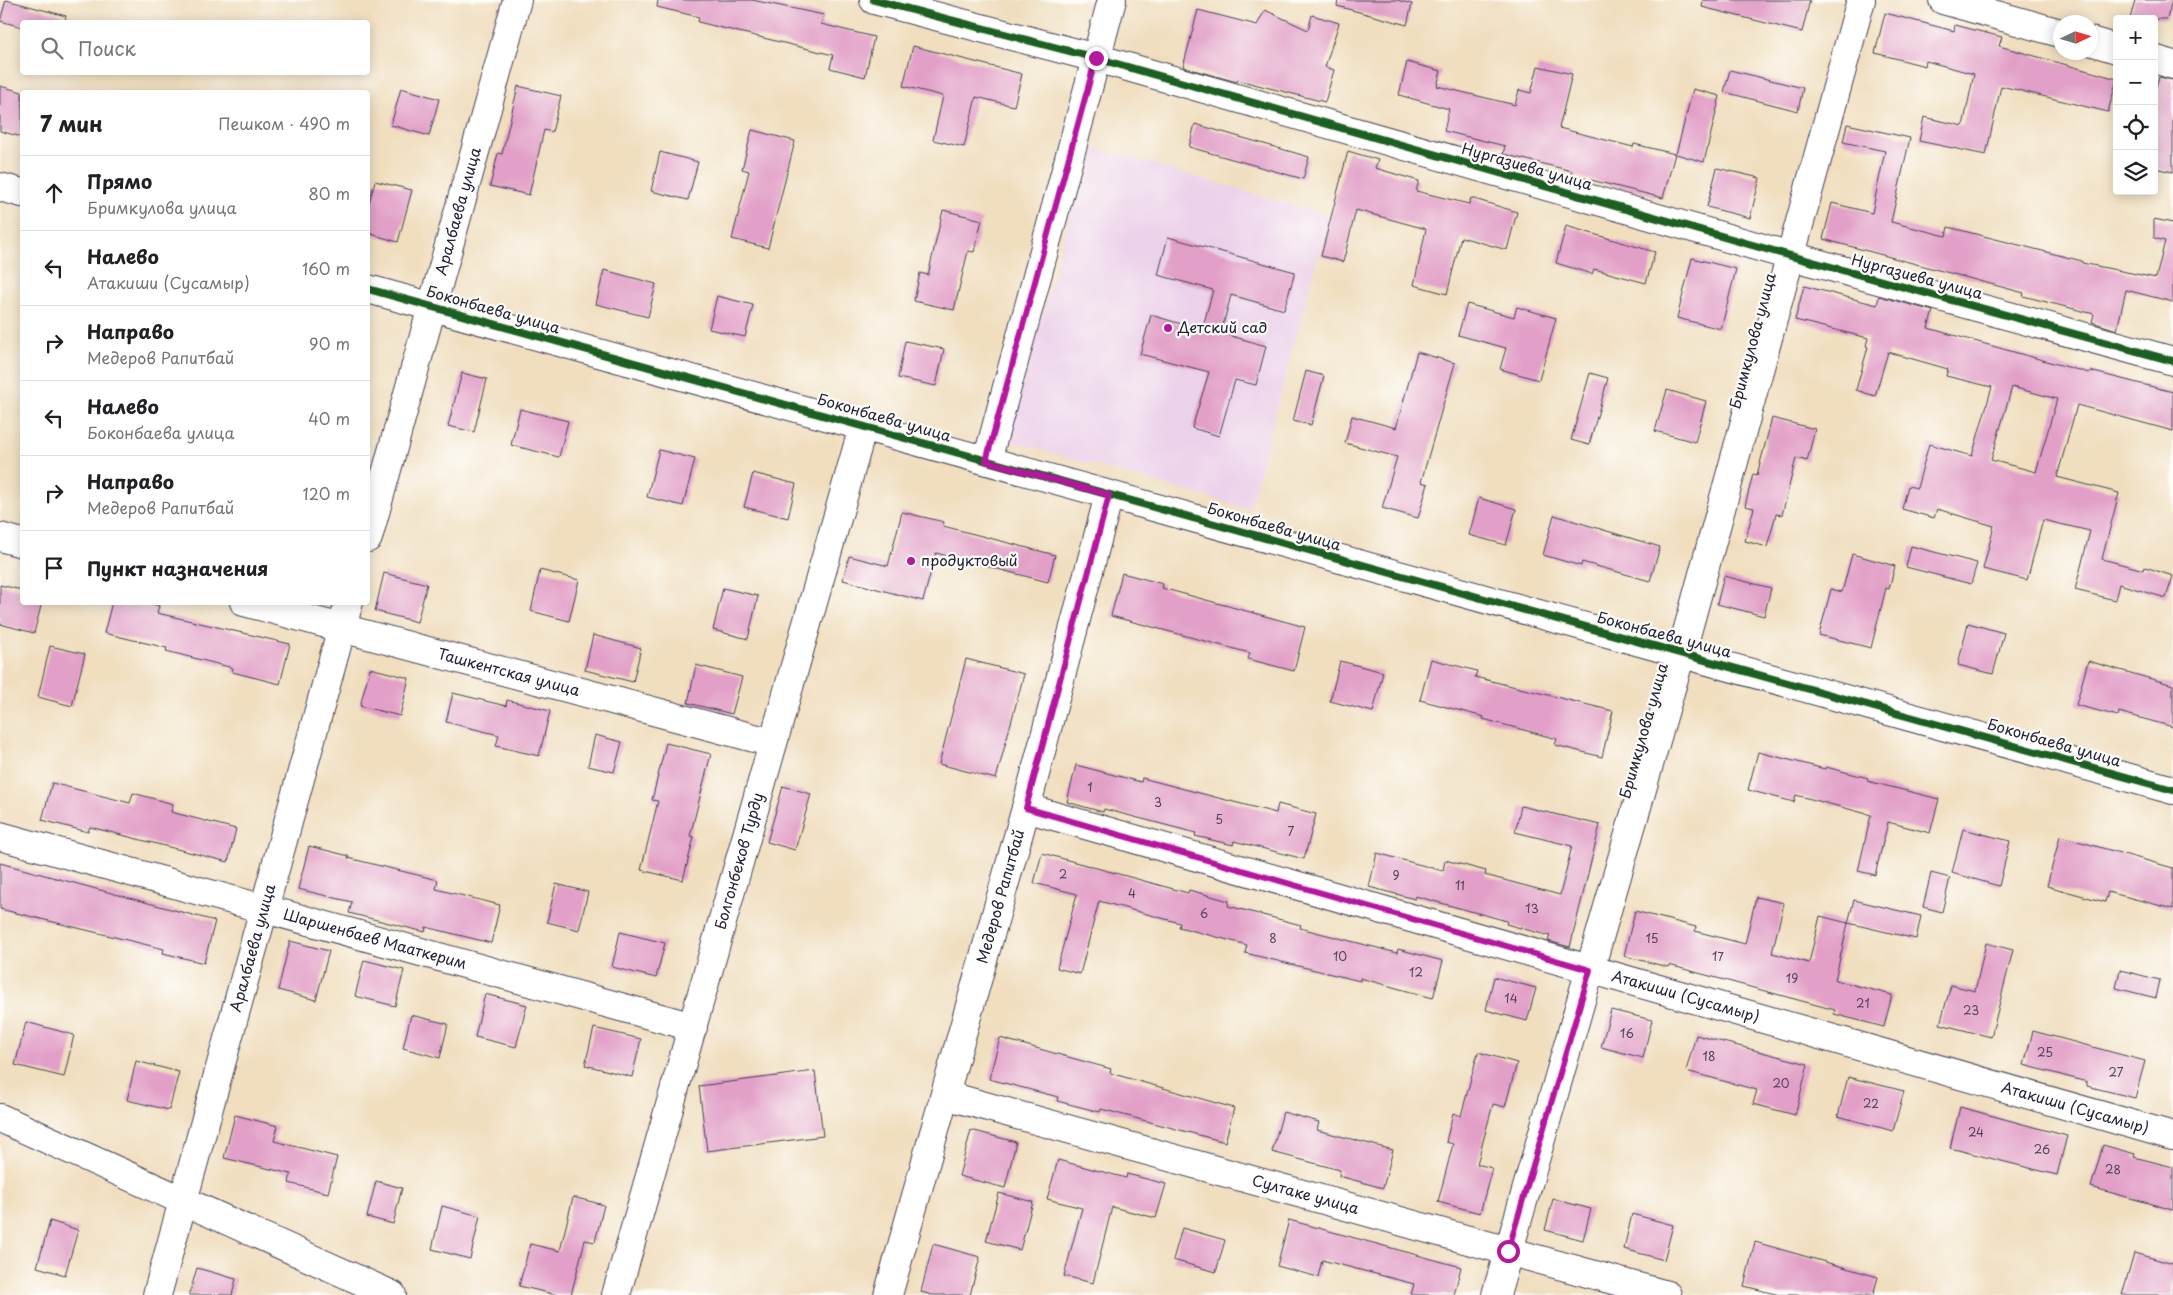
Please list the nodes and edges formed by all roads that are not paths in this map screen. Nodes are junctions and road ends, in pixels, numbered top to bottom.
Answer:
1 (517, 0) edge
2 (874, 0) edge
3 (1112, 0) edge
4 (1861, 0) edge
5 (1943, 0) edge
6 (2053, 31) edge
7 (2098, 44) edge
8 (2113, 48) edge
9 (1096, 58) junction
10 (2157, 60) edge
11 (2173, 65) edge
12 (0, 187) edge
13 (20, 192) edge
14 (1790, 256) junction
15 (370, 290) edge
16 (432, 307) junction
17 (2173, 361) edge
18 (863, 427) junction
19 (986, 461) junction
20 (1109, 495) junction
21 (370, 531) edge
22 (0, 537) edge
23 (20, 542) edge
24 (255, 605) edge
25 (349, 605) edge
26 (342, 629) junction
27 (1681, 654) junction
28 (773, 743) junction
29 (2173, 790) edge
30 (1026, 808) junction
31 (0, 836) edge
32 (265, 909) junction
33 (1590, 970) junction
34 (693, 1027) junction
35 (945, 1095) junction
36 (0, 1118) edge
37 (2173, 1136) edge
38 (183, 1201) junction
39 (1508, 1251) junction
40 (157, 1295) edge
41 (392, 1295) edge
42 (616, 1295) edge
43 (888, 1295) edge
44 (1496, 1295) edge
45 (1667, 1295) edge

1 - 16 street, Аралбаева улица
2 - 9 street, Нургазиева улица
3 - 9 street
4 - 14 street, Бримкулова улица
5 - 6 street
7 - 8 street
9 - 14 street, Нургазиева улица
9 - 19 street
10 - 11 street
12 - 13 street
14 - 17 street, Нургазиева улица
14 - 27 street, Бримкулова улица
15 - 16 street, Боконбаева улица
16 - 18 street, Боконбаева улица
16 - 21 street, Аралбаева улица
18 - 19 street, Боконбаева улица
18 - 28 street, Болгонбеков Турду
19 - 20 street, Боконбаева улица
20 - 27 street, Боконбаева улица
20 - 30 street, Медеров Рапитбай
22 - 23 street
24 - 26 street, Ташкентская улица
25 - 26 street, Аралбаева улица
26 - 28 street, Ташкентская улица
26 - 32 street, Аралбаева улица
27 - 29 street, Боконбаева улица
27 - 33 street, Бримкулова улица
28 - 34 street, Болгонбеков Турду
30 - 33 street, Атакиши (Сусамыр)
30 - 35 street, Медеров Рапитбай
31 - 32 street, Шаршенбаев Мааткерим
32 - 34 street, Шаршенбаев Мааткерим
32 - 38 street, Аралбаева улица
33 - 37 street, Атакиши (Сусамыр)
33 - 39 street, Бримкулова улица
34 - 42 street, Болгонбеков Турду
35 - 39 street, Султаке улица
35 - 43 street, Медеров Рапитбай
36 - 38 street
38 - 40 street, Аралбаева улица
38 - 41 street
39 - 44 street, Бримкулова улица
39 - 45 street, Султаке улица

